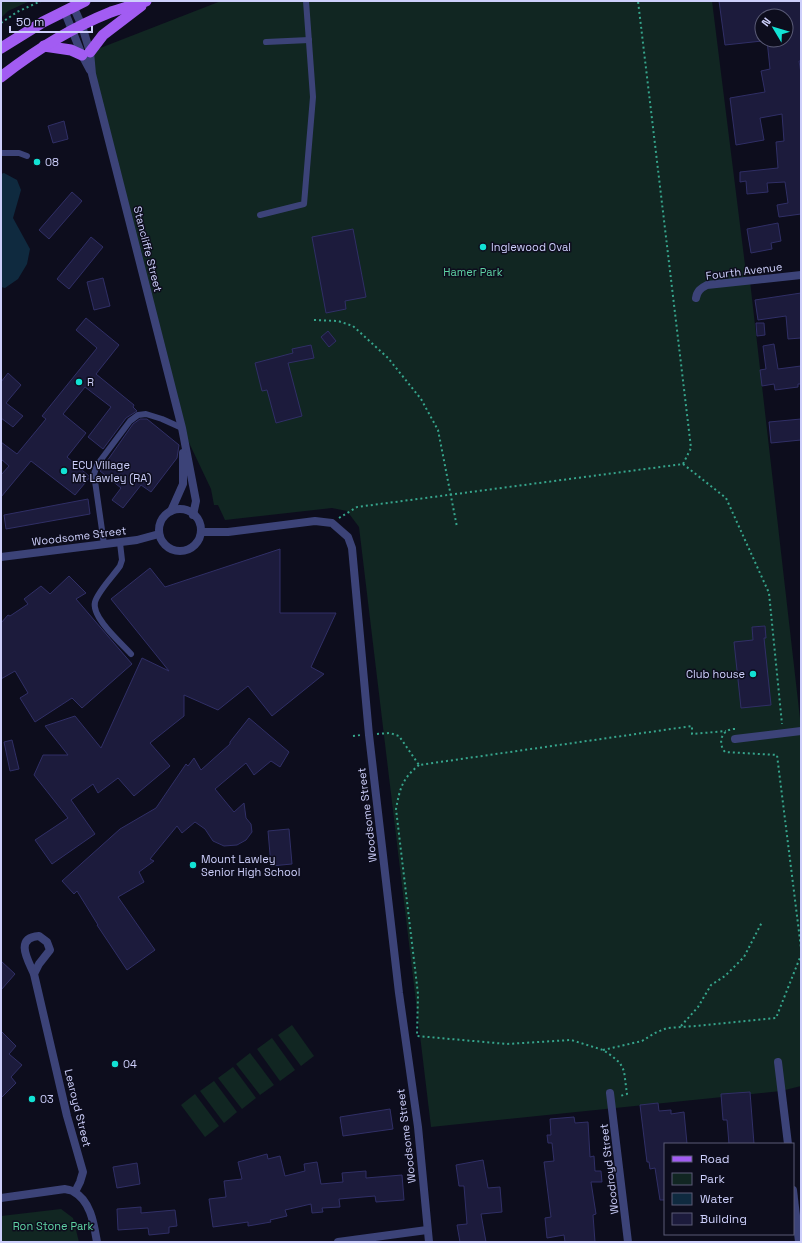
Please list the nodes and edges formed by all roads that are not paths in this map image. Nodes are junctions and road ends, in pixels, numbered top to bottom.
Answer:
1 (85, 1) edge
2 (147, 1) edge
3 (306, 1) edge
4 (69, 8) junction
5 (77, 28) junction
6 (309, 40) junction
7 (266, 42) dead end
8 (44, 46) junction
9 (1, 48) edge
10 (86, 54) junction
11 (1, 77) edge
12 (1, 153) edge
13 (27, 156) dead end
14 (260, 215) dead end
15 (801, 275) edge
16 (696, 298) dead end
17 (182, 428) junction
18 (171, 511) junction
19 (194, 515) junction
20 (201, 532) junction
21 (159, 534) junction
22 (120, 543) junction
23 (104, 544) junction
24 (1, 556) edge
25 (131, 654) dead end
26 (801, 731) edge
27 (735, 739) dead end
28 (34, 974) dead end
29 (778, 1062) dead end
30 (611, 1096) road end
31 (788, 1143) edge
32 (75, 1192) junction
33 (1, 1198) edge
34 (794, 1199) edge
35 (427, 1230) junction
36 (97, 1242) edge
37 (338, 1242) edge
38 (429, 1242) edge
39 (628, 1242) edge
40 (799, 1242) edge

1 - 4 main road
2 - 5 main road
2 - 10 main road
3 - 6 lane
4 - 5 street, Stancliffe Street
4 - 9 main road
5 - 8 main road
5 - 10 street, Stancliffe Street
6 - 7 lane
6 - 14 lane
8 - 10 main road
8 - 11 main road
10 - 17 street, Stancliffe Street
12 - 13 lane
15 - 16 street, Fourth Avenue
17 - 18 street, Stancliffe Street
17 - 19 street, Stancliffe Street
17 - 23 lane
18 - 19 street
18 - 21 street, Stancliffe Street
19 - 20 street, Stancliffe Street
20 - 21 street
20 - 35 street, Woodsome Street
21 - 22 street, Woodsome Street
22 - 23 street, Woodsome Street
22 - 25 lane
23 - 24 street, Woodsome Street
26 - 27 street
28 - 32 street, Learoyd Street
29 - 31 street
30 - 39 street, Woodroyd Street
32 - 33 street
32 - 36 street
34 - 40 street
35 - 37 street
35 - 38 street, Woodsome Street

